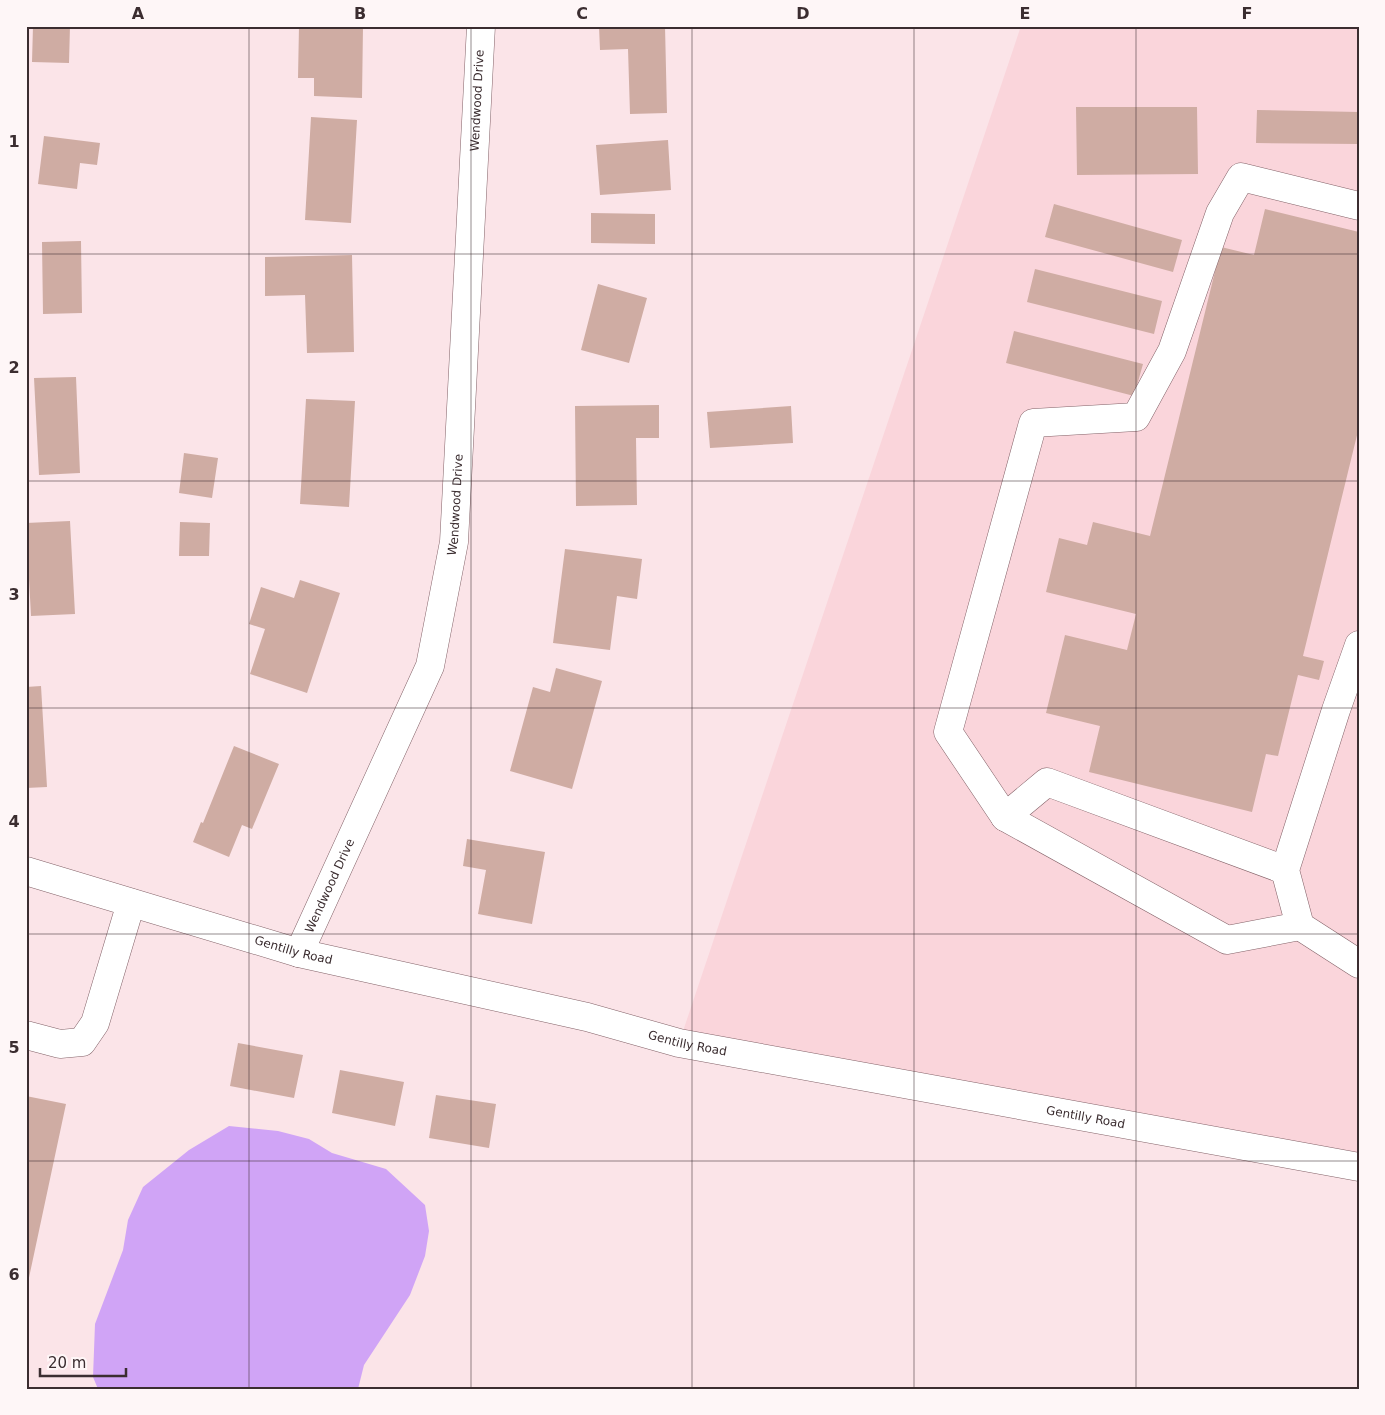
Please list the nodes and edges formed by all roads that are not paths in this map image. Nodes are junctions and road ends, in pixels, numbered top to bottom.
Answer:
1 (481, 26) edge
2 (1359, 206) edge
3 (1359, 645) edge
4 (1005, 817) junction
5 (1285, 870) junction
6 (26, 871) edge
7 (131, 903) junction
8 (1300, 926) junction
9 (299, 953) junction
10 (1359, 964) edge
11 (26, 1035) edge
12 (1359, 1168) edge

1 - 9 street, Wendwood Drive
2 - 4 street
3 - 5 street
4 - 5 street
4 - 8 street
5 - 8 street
6 - 7 street, Gentilly Road
7 - 9 street, Gentilly Road
7 - 11 street
8 - 10 street
9 - 12 street, Gentilly Road

